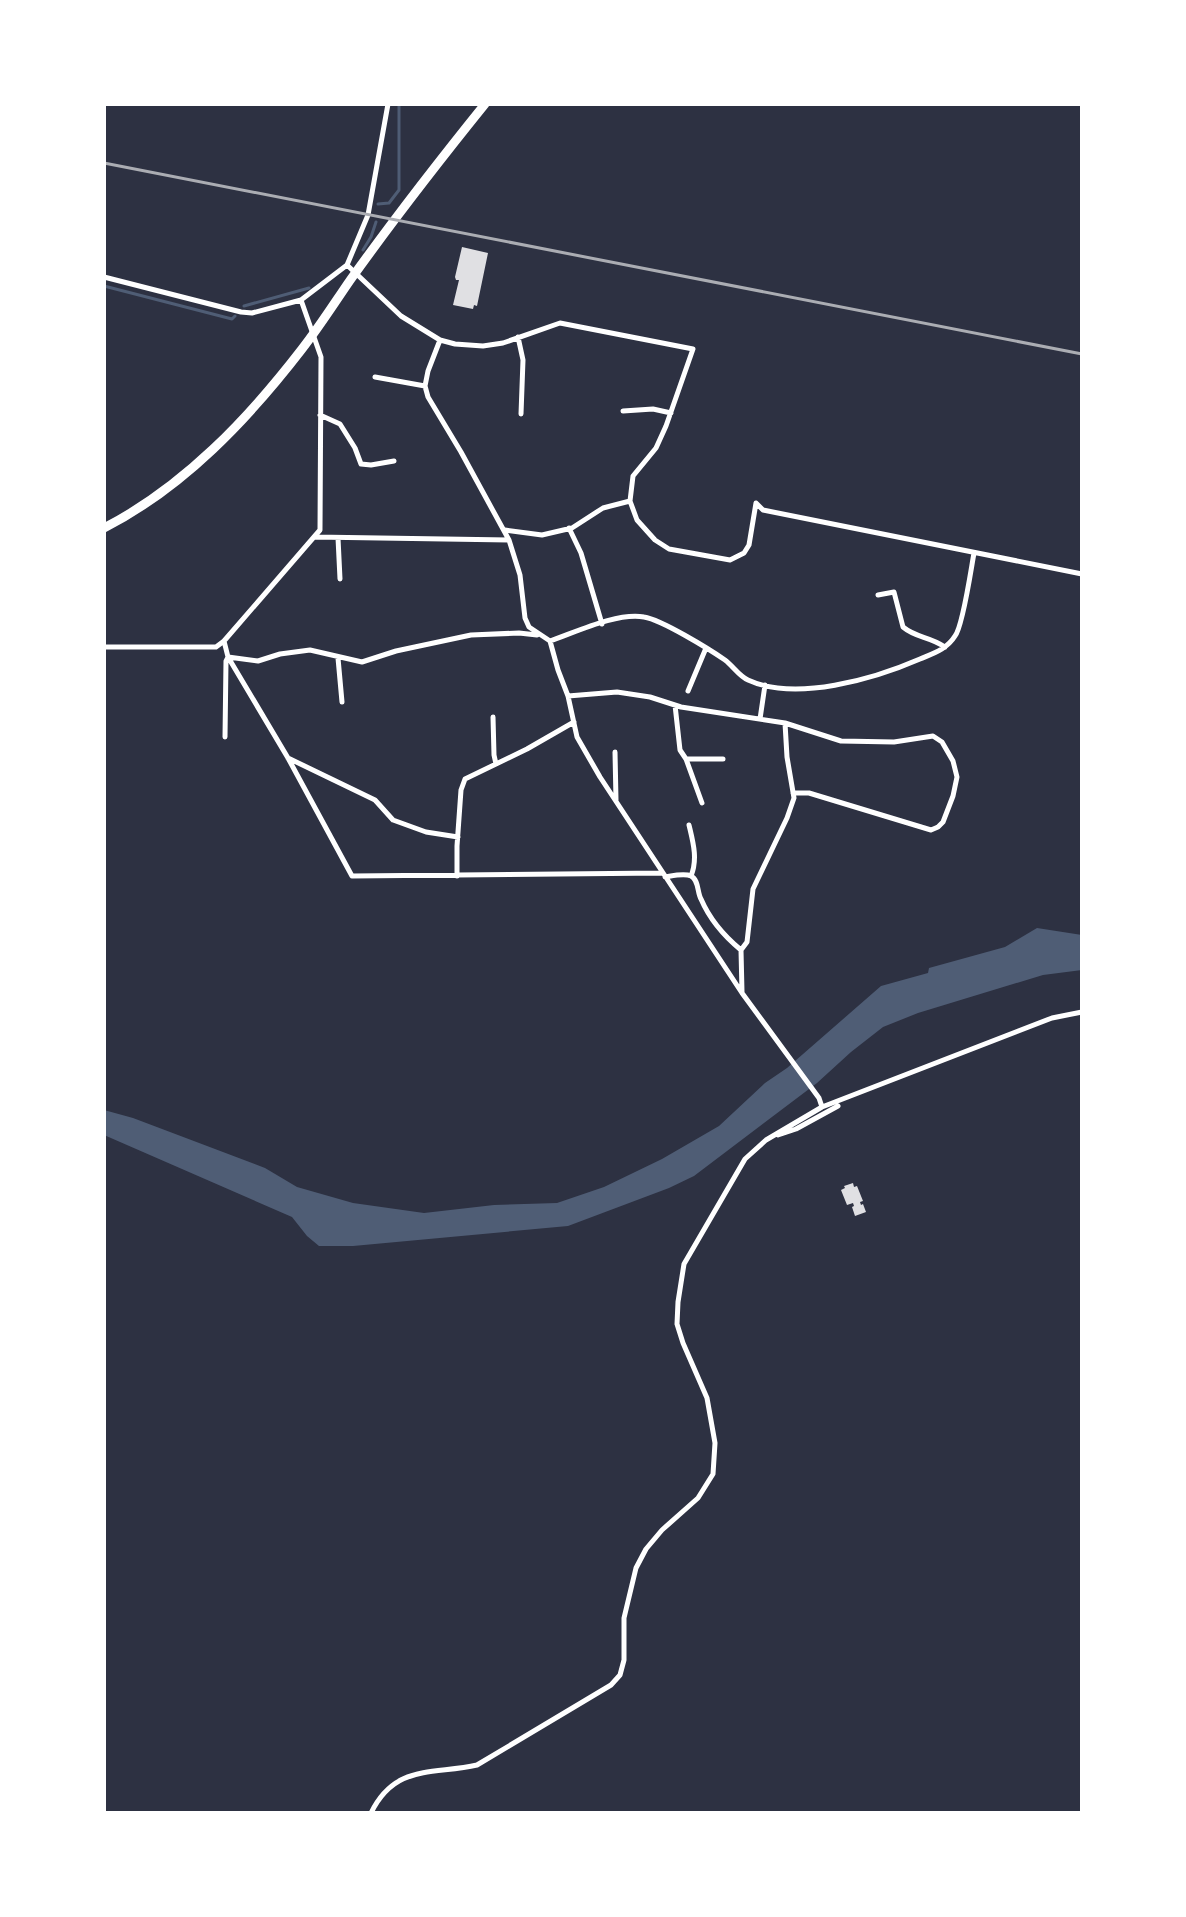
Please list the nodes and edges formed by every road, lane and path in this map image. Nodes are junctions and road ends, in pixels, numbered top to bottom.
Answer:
1 (388, 104) edge
2 (485, 104) edge
3 (347, 265) junction
4 (104, 277) edge
5 (301, 300) junction
6 (518, 337) junction
7 (440, 340) junction
8 (375, 377) dead end
9 (425, 386) junction
10 (623, 411) dead end
11 (671, 413) junction
12 (521, 414) dead end
13 (320, 415) junction
14 (394, 461) dead end
15 (630, 501) junction
16 (104, 528) edge
17 (569, 528) junction
18 (504, 530) junction
19 (314, 537) junction
20 (338, 538) junction
21 (509, 540) junction
22 (974, 553) junction
23 (1082, 574) edge
24 (340, 579) dead end
25 (878, 595) dead end
26 (602, 624) junction
27 (538, 635) junction
28 (224, 641) junction
29 (550, 641) junction
30 (104, 647) edge
31 (706, 648) junction
32 (946, 648) junction
33 (228, 657) junction
34 (338, 658) junction
35 (765, 685) junction
36 (688, 691) dead end
37 (568, 696) junction
38 (342, 702) dead end
39 (675, 705) junction
40 (493, 717) dead end
41 (760, 719) junction
42 (574, 722) junction
43 (785, 723) junction
44 (225, 737) dead end
45 (615, 752) dead end
46 (288, 758) junction
47 (686, 759) junction
48 (723, 759) dead end
49 (496, 764) junction
50 (793, 793) junction
51 (616, 801) junction
52 (702, 803) dead end
53 (689, 825) dead end
54 (458, 837) junction
55 (664, 875) junction
56 (457, 876) junction
57 (691, 876) junction
58 (741, 950) junction
59 (742, 993) junction
60 (1082, 1012) edge
61 (838, 1106) dead end
62 (822, 1107) junction
63 (766, 1140) junction
64 (371, 1813) edge

1 - 3 street
2 - 16 highway
3 - 5 street
3 - 7 street
4 - 5 street
5 - 13 street
6 - 7 street
6 - 11 street
6 - 12 street
7 - 9 street
8 - 9 street
9 - 18 street
10 - 11 street
11 - 15 street
13 - 14 street
13 - 19 street
15 - 17 street
15 - 22 street
17 - 18 street
17 - 26 street
18 - 21 street
19 - 20 street
19 - 28 street
20 - 21 street
20 - 24 street
21 - 27 street
22 - 23 street
22 - 32 street
25 - 32 street
26 - 29 street
26 - 31 street
27 - 29 street
27 - 34 street
28 - 30 street
28 - 33 street
29 - 37 street
31 - 35 street
31 - 36 street
32 - 35 street
33 - 34 street
33 - 44 street
33 - 46 street
34 - 38 street
35 - 41 street
37 - 39 street
37 - 42 street
39 - 41 street
39 - 47 street
40 - 49 street
41 - 43 street
42 - 49 street
42 - 51 street
43 - 50 street
43 - 50 street
45 - 51 street
46 - 54 street
46 - 56 street
47 - 48 street
47 - 52 street
49 - 54 street
50 - 58 street
51 - 55 street
53 - 57 street
54 - 56 street
55 - 56 street
55 - 57 street
55 - 59 street
57 - 58 street
58 - 59 street
59 - 62 street
60 - 62 street
61 - 63 street
62 - 63 street
63 - 64 street

